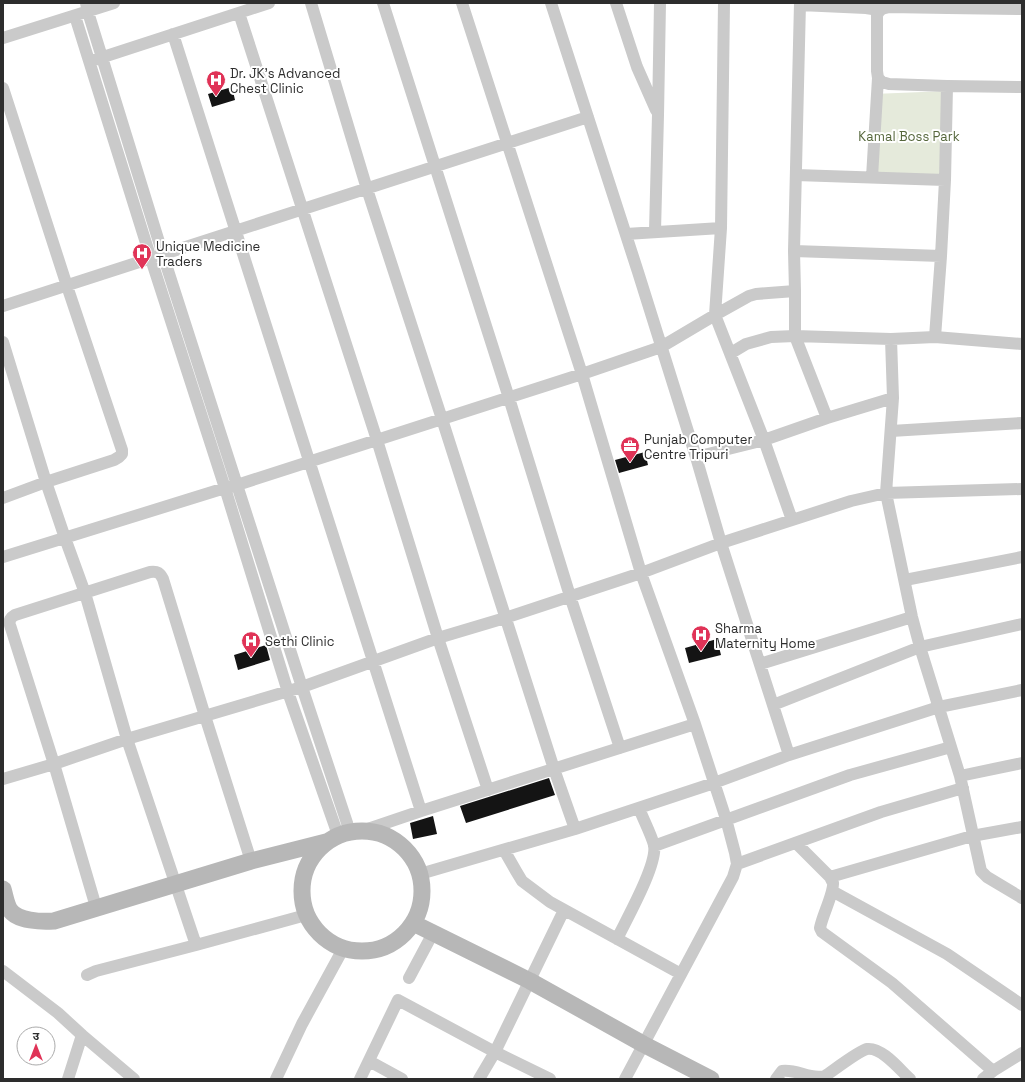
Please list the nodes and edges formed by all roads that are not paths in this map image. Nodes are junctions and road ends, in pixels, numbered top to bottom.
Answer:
1 (114, 3) edge
2 (269, 3) edge
3 (311, 3) edge
4 (383, 3) edge
5 (462, 3) edge
6 (551, 3) edge
7 (616, 3) edge
8 (660, 3) edge
9 (724, 3) edge
10 (800, 4) edge
11 (948, 6) edge
12 (87, 8) edge
13 (1022, 9) edge
14 (879, 10) junction
15 (239, 13) junction
16 (75, 16) junction
17 (173, 34) junction
18 (3, 38) edge
19 (102, 58) junction
20 (89, 62) junction
21 (878, 78) junction
22 (947, 86) junction
23 (1022, 87) edge
24 (3, 88) edge
25 (658, 115) junction
26 (588, 117) junction
27 (508, 144) junction
28 (435, 167) junction
29 (796, 175) junction
30 (872, 177) junction
31 (945, 180) junction
32 (366, 189) junction
33 (303, 210) junction
34 (721, 228) junction
35 (235, 231) junction
36 (655, 231) junction
37 (626, 234) junction
38 (794, 251) junction
39 (163, 255) junction
40 (941, 256) junction
41 (151, 259) junction
42 (67, 286) junction
43 (795, 291) junction
44 (3, 306) edge
45 (715, 315) junction
46 (795, 336) junction
47 (935, 337) junction
48 (891, 339) junction
49 (3, 342) edge
50 (1022, 344) edge
51 (661, 347) junction
52 (730, 353) junction
53 (582, 374) junction
54 (509, 398) junction
55 (893, 398) junction
56 (827, 418) junction
57 (442, 419) junction
58 (1022, 423) edge
59 (891, 431) junction
60 (377, 440) junction
61 (764, 440) junction
62 (696, 457) junction
63 (309, 462) junction
64 (46, 482) junction
65 (237, 485) junction
66 (225, 488) junction
67 (1022, 489) edge
68 (886, 493) junction
69 (3, 498) edge
70 (792, 520) junction
71 (65, 538) junction
72 (721, 543) junction
73 (3, 557) edge
74 (1022, 557) edge
75 (641, 573) junction
76 (905, 580) junction
77 (85, 593) junction
78 (570, 596) junction
79 (912, 617) junction
80 (505, 618) junction
81 (1022, 624) edge
82 (438, 638) junction
83 (920, 647) junction
84 (374, 661) junction
85 (760, 664) junction
86 (302, 687) junction
87 (1022, 690) edge
88 (288, 692) junction
89 (773, 705) junction
90 (939, 707) junction
91 (205, 716) junction
92 (695, 724) junction
93 (127, 739) junction
94 (951, 747) junction
95 (620, 748) junction
96 (789, 755) junction
97 (1022, 763) edge
98 (54, 764) junction
99 (554, 769) junction
100 (3, 778) edge
101 (961, 782) junction
102 (714, 783) junction
103 (488, 790) junction
104 (639, 808) junction
105 (421, 811) junction
106 (726, 819) junction
107 (1022, 827) edge
108 (576, 829) junction
109 (344, 835) junction
110 (972, 836) junction
111 (796, 843) junction
112 (654, 846) junction
113 (504, 850) junction
114 (251, 861) junction
115 (737, 864) junction
116 (420, 874) junction
117 (830, 877) junction
118 (175, 884) junction
119 (3, 889) edge
120 (832, 891) junction
121 (1022, 898) edge
122 (96, 907) junction
123 (564, 910) junction
124 (306, 915) junction
125 (413, 923) junction
126 (433, 933) junction
127 (617, 939) junction
128 (196, 945) junction
129 (343, 950) junction
130 (681, 974) junction
131 (87, 975) dead end
132 (4, 976) edge
133 (409, 978) dead end
134 (530, 981) junction
135 (1022, 1005) edge
136 (82, 1035) junction
137 (643, 1044) junction
138 (495, 1052) junction
139 (1022, 1053) edge
140 (369, 1062) junction
141 (988, 1075) edge
142 (68, 1079) edge
143 (134, 1079) edge
144 (276, 1079) edge
145 (360, 1079) edge
146 (402, 1079) edge
147 (480, 1079) edge
148 (550, 1079) edge
149 (625, 1079) edge
150 (710, 1079) edge
151 (776, 1079) edge
152 (910, 1079) edge

1 - 12 street
2 - 15 street
3 - 32 street
4 - 28 street
5 - 27 street
6 - 26 street
7 - 25 street
8 - 25 street
9 - 34 street
10 - 14 street
10 - 29 street
11 - 13 street
11 - 14 street
12 - 16 street
12 - 19 street
14 - 21 street
15 - 17 street
15 - 33 street
16 - 18 street
16 - 20 street
17 - 19 street
17 - 35 street
19 - 20 street
19 - 39 street
20 - 41 street
21 - 22 street
21 - 30 street
22 - 23 street
22 - 31 street
24 - 42 street
25 - 36 street
26 - 27 street
26 - 37 street
27 - 28 street
27 - 53 street
28 - 32 street
28 - 54 street
29 - 30 street
29 - 38 street
30 - 31 street
31 - 40 street
32 - 33 street
32 - 57 street
33 - 35 street
33 - 60 street
34 - 36 street
34 - 45 street
35 - 39 street
35 - 63 street
36 - 37 street
37 - 51 street
38 - 40 street
38 - 43 street
39 - 41 street
39 - 65 street
40 - 47 street
41 - 42 street
41 - 66 street
42 - 44 street
42 - 64 street
43 - 45 street
43 - 46 street
45 - 51 street
45 - 52 street
46 - 48 street
46 - 52 street
46 - 56 street
47 - 48 street
47 - 50 street
48 - 55 street
49 - 64 street
51 - 53 street
51 - 62 street
52 - 61 street
53 - 54 street
53 - 75 street
54 - 57 street
54 - 78 street
55 - 56 street
55 - 59 street
56 - 61 street
57 - 60 street
57 - 80 street
58 - 59 street
59 - 68 street
60 - 63 street
60 - 82 street
61 - 62 street
61 - 70 street
62 - 72 street
63 - 65 street
63 - 84 street
64 - 69 street
64 - 71 street
65 - 66 street
65 - 86 street
66 - 71 street
66 - 88 street
67 - 68 street
68 - 70 street
68 - 76 street
70 - 72 street
71 - 73 street
71 - 77 street
72 - 75 street
72 - 85 street
74 - 76 street
75 - 78 street
75 - 92 street
76 - 79 street
77 - 91 street
77 - 93 street
77 - 98 street
78 - 80 street
78 - 95 street
79 - 83 street
79 - 85 street
80 - 82 street
80 - 99 street
81 - 83 street
82 - 84 street
82 - 103 street
83 - 89 street
83 - 90 street
84 - 86 street
84 - 105 street
85 - 89 street
86 - 88 street
86 - 109 street
87 - 90 street
88 - 91 street
88 - 109 street
89 - 96 street
90 - 94 street
90 - 96 street
91 - 93 street
91 - 114 street
92 - 95 street
92 - 102 street
93 - 98 street
93 - 118 street
94 - 101 street
94 - 106 street
95 - 99 street
96 - 102 street
97 - 101 street
98 - 100 street
98 - 122 street
99 - 103 street
99 - 108 street
101 - 110 street
101 - 111 street
102 - 104 street
102 - 106 street
103 - 105 street
104 - 108 street
104 - 112 street
105 - 109 street
106 - 112 street
106 - 115 street
107 - 110 street
108 - 113 street
109 - 114 street
109 - 116 street
109 - 124 street
110 - 117 street
110 - 121 street
111 - 115 street
111 - 117 street
112 - 127 street
113 - 116 street
113 - 123 street
114 - 118 street
115 - 130 street
116 - 125 street
117 - 120 street
118 - 122 street
118 - 128 street
119 - 122 street
120 - 135 street
120 - 141 street
123 - 127 street
123 - 134 street
124 - 128 street
124 - 129 street
125 - 126 street
125 - 129 street
126 - 133 street
126 - 134 street
127 - 130 street
128 - 131 street
129 - 144 street
130 - 137 street
132 - 136 street
134 - 137 street
134 - 138 street
136 - 142 street
136 - 143 street
137 - 149 street
137 - 150 street
138 - 140 street
138 - 147 street
138 - 148 street
139 - 141 street
140 - 145 street
140 - 146 street
151 - 152 street

